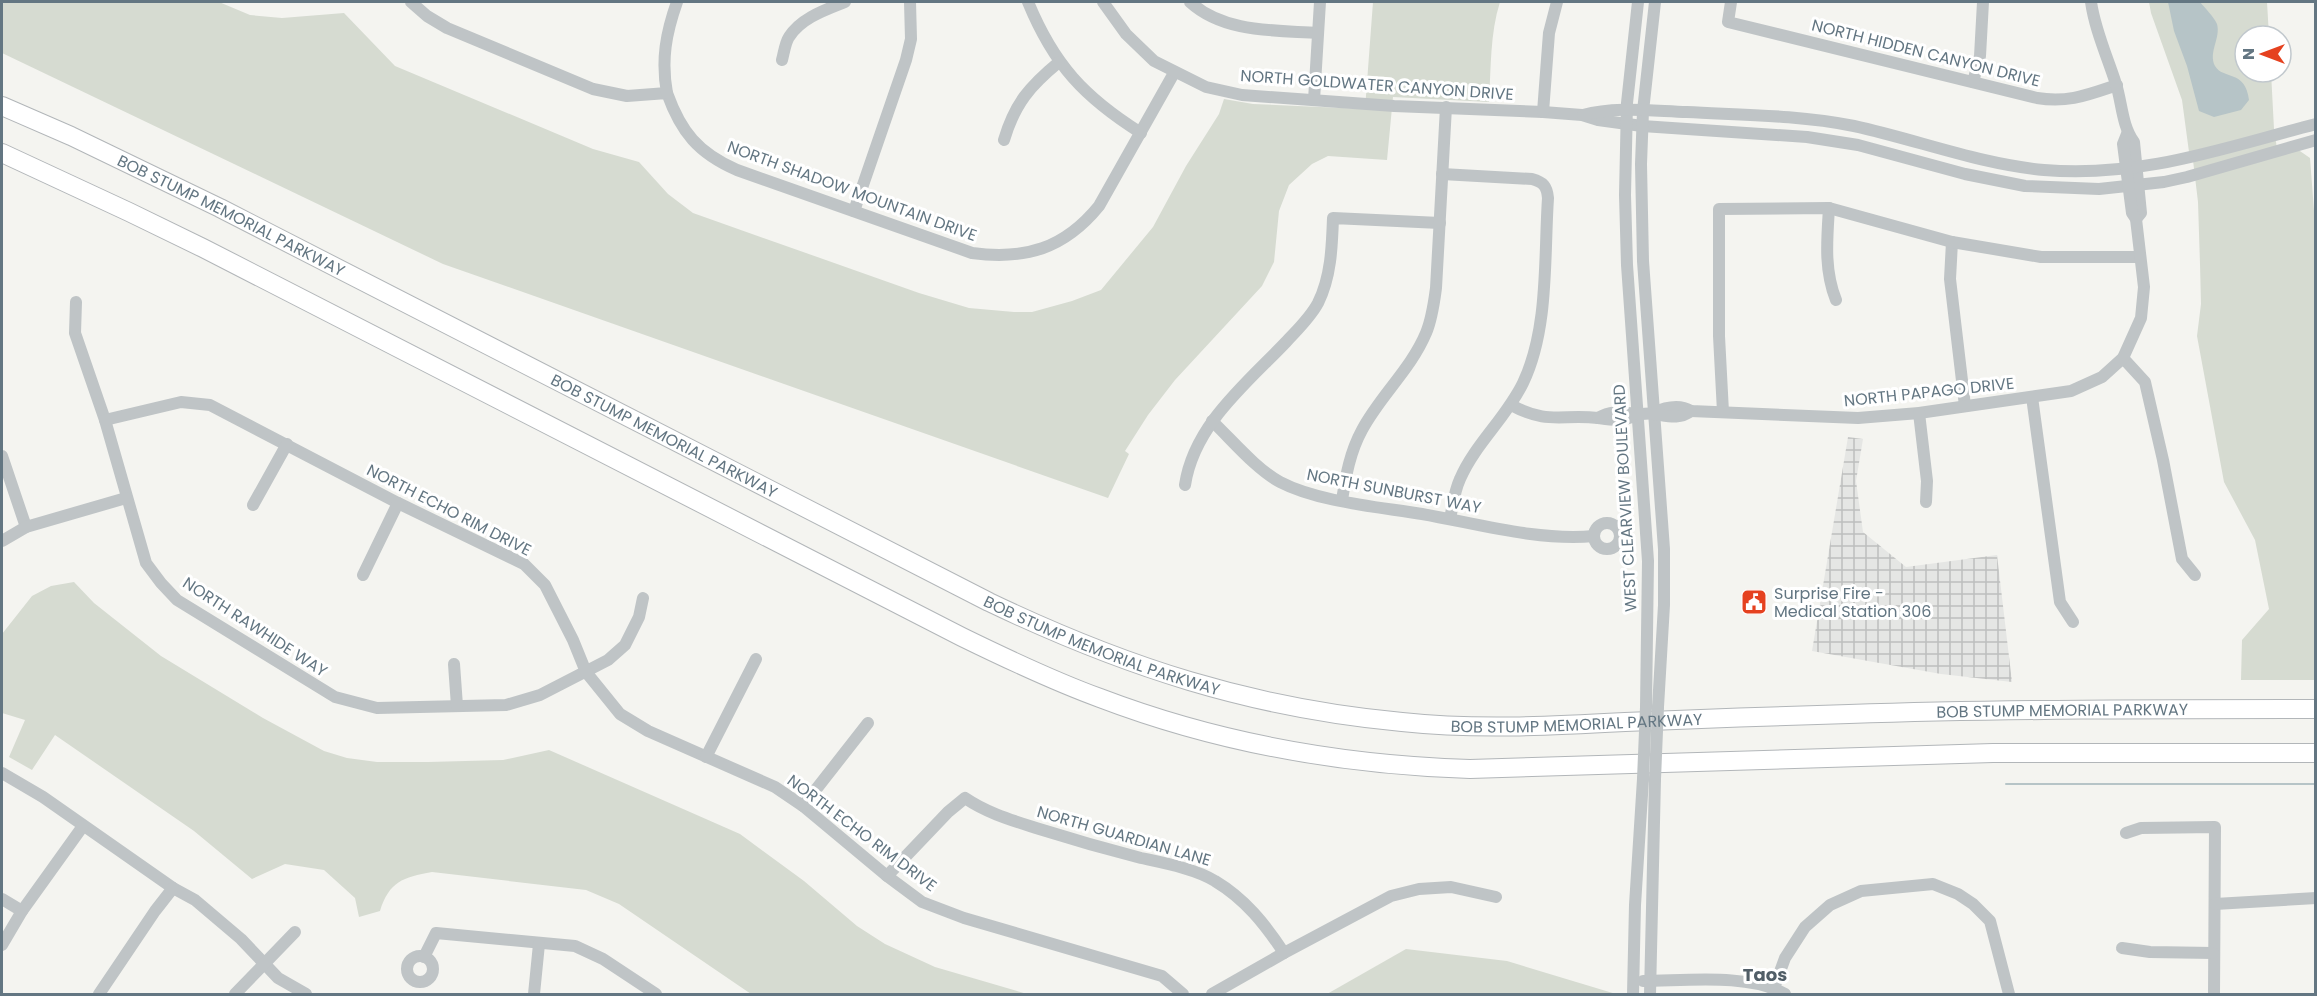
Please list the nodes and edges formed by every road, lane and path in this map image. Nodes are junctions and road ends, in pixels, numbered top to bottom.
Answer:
1 (411, 2) edge
2 (677, 2) edge
3 (845, 2) edge
4 (910, 2) edge
5 (1028, 2) edge
6 (1103, 2) edge
7 (1190, 2) edge
8 (1320, 2) edge
9 (1557, 2) edge
10 (1638, 2) edge
11 (1655, 2) edge
12 (1731, 2) edge
13 (1983, 2) edge
14 (2091, 2) edge
15 (1318, 33) junction
16 (782, 60) dead end
17 (1059, 62) junction
18 (1174, 73) junction
19 (1973, 82) junction
20 (2117, 85) junction
21 (667, 93) junction
22 (1314, 100) junction
23 (2, 106) edge
24 (1446, 107) junction
25 (1643, 111) junction
26 (1544, 112) junction
27 (1627, 117) junction
28 (2316, 123) edge
29 (1642, 126) junction
30 (1141, 133) junction
31 (1004, 140) dead end
32 (2316, 140) edge
33 (2, 153) edge
34 (1442, 174) junction
35 (2132, 177) junction
36 (1829, 208) junction
37 (854, 211) junction
38 (1440, 223) junction
39 (1952, 242) junction
40 (2140, 257) junction
41 (1836, 300) dead end
42 (76, 302) dead end
43 (2124, 358) junction
44 (2032, 397) junction
45 (1511, 405) junction
46 (1965, 406) junction
47 (1724, 412) junction
48 (1653, 413) junction
49 (1919, 413) junction
50 (1638, 414) junction
51 (105, 420) junction
52 (1212, 421) junction
53 (287, 444) junction
54 (2, 456) edge
55 (1185, 485) dead end
56 (126, 498) junction
57 (1342, 500) junction
58 (1926, 502) dead end
59 (398, 503) junction
60 (253, 505) dead end
61 (1450, 519) junction
62 (26, 527) junction
63 (1594, 536) dead end
64 (2, 542) edge
65 (363, 575) dead end
66 (2194, 575) dead end
67 (643, 598) dead end
68 (2073, 622) dead end
69 (756, 659) dead end
70 (454, 664) dead end
71 (586, 672) junction
72 (457, 706) junction
73 (1652, 707) junction
74 (2316, 709) edge
75 (868, 723) dead end
76 (2316, 753) edge
77 (706, 757) junction
78 (2, 773) edge
79 (1649, 779) junction
80 (803, 806) junction
81 (83, 826) junction
82 (2126, 833) dead end
83 (887, 876) junction
84 (174, 888) junction
85 (1496, 897) dead end
86 (2316, 898) edge
87 (2, 899) edge
88 (2215, 904) junction
89 (22, 911) junction
90 (296, 932) dead end
91 (539, 944) junction
92 (2, 945) edge
93 (2122, 948) dead end
94 (1284, 952) junction
95 (2213, 953) junction
96 (424, 957) dead end
97 (265, 964) junction
98 (1650, 981) junction
99 (1633, 988) edge
100 (1779, 991) edge
101 (99, 994) edge
102 (235, 994) edge
103 (306, 994) edge
104 (534, 994) edge
105 (656, 994) edge
106 (1183, 994) edge
107 (1212, 994) edge
108 (1650, 994) edge
109 (2010, 994) edge
110 (2214, 994) edge

1 - 21 street
2 - 21 street, NORTH SHADOW MOUNTAIN DRIVE
3 - 16 street
4 - 37 street
5 - 17 street
6 - 18 street, NORTH GOLDWATER CANYON DRIVE
7 - 15 street
8 - 15 street
9 - 26 street
10 - 27 street, WEST CLEARVIEW BOULEVARD
11 - 25 street, WEST CLEARVIEW BOULEVARD
12 - 19 street, NORTH HIDDEN CANYON DRIVE
13 - 19 street
14 - 20 street
15 - 22 street
17 - 30 street
17 - 31 street
18 - 22 street, NORTH GOLDWATER CANYON DRIVE
18 - 30 street, NORTH SHADOW MOUNTAIN DRIVE
19 - 20 street, NORTH HIDDEN CANYON DRIVE
20 - 35 street
21 - 37 street, NORTH SHADOW MOUNTAIN DRIVE
22 - 24 street, NORTH GOLDWATER CANYON DRIVE
23 - 74 highway, BOB STUMP MEMORIAL PARKWAY
24 - 26 street, NORTH GOLDWATER CANYON DRIVE
24 - 34 street
25 - 27 street, NORTH GOLDWATER CANYON DRIVE
25 - 29 street, WEST CLEARVIEW BOULEVARD
25 - 35 street, NORTH GOLDWATER CANYON DRIVE
26 - 27 street, NORTH GOLDWATER CANYON DRIVE
27 - 29 street, NORTH GOLDWATER CANYON DRIVE
27 - 50 street, WEST CLEARVIEW BOULEVARD
28 - 35 street, NORTH GOLDWATER CANYON DRIVE
29 - 35 street, NORTH GOLDWATER CANYON DRIVE
29 - 48 street, WEST CLEARVIEW BOULEVARD
30 - 37 street, NORTH SHADOW MOUNTAIN DRIVE
32 - 35 street, NORTH GOLDWATER CANYON DRIVE
33 - 76 highway
34 - 38 street
34 - 45 street
35 - 40 street
36 - 39 street
36 - 41 street
36 - 47 street
38 - 52 street
38 - 57 street
39 - 40 street
39 - 46 street
40 - 43 street
42 - 51 street, NORTH RAWHIDE WAY
43 - 44 street, NORTH PAPAGO DRIVE
43 - 66 street
44 - 46 street, NORTH PAPAGO DRIVE
44 - 68 street
45 - 50 street, NORTH PAPAGO DRIVE
45 - 61 street
46 - 49 street, NORTH PAPAGO DRIVE
47 - 48 street, NORTH PAPAGO DRIVE
47 - 49 street, NORTH PAPAGO DRIVE
48 - 50 street, NORTH PAPAGO DRIVE
48 - 73 street, WEST CLEARVIEW BOULEVARD
49 - 58 street
50 - 73 street, WEST CLEARVIEW BOULEVARD
51 - 53 street, NORTH ECHO RIM DRIVE
51 - 56 street, NORTH RAWHIDE WAY
52 - 55 street
52 - 57 street, NORTH SUNBURST WAY
53 - 59 street, NORTH ECHO RIM DRIVE
53 - 60 street
54 - 62 street
56 - 62 street
56 - 72 street, NORTH RAWHIDE WAY
57 - 61 street, NORTH SUNBURST WAY
59 - 65 street
59 - 71 street, NORTH ECHO RIM DRIVE
61 - 63 street, NORTH SUNBURST WAY
62 - 64 street
67 - 71 street, NORTH RAWHIDE WAY
69 - 77 street
70 - 72 street
71 - 72 street, NORTH RAWHIDE WAY
71 - 77 street, NORTH ECHO RIM DRIVE
73 - 79 street, WEST CLEARVIEW BOULEVARD, bridge
75 - 80 street
77 - 80 street, NORTH ECHO RIM DRIVE
78 - 81 street
79 - 98 street, WEST CLEARVIEW BOULEVARD
79 - 99 street, WEST CLEARVIEW BOULEVARD
80 - 83 street, NORTH ECHO RIM DRIVE
81 - 84 street
81 - 89 street
82 - 88 street
83 - 94 street, NORTH GUARDIAN LANE
83 - 106 street, NORTH ECHO RIM DRIVE
84 - 97 street
84 - 101 street
85 - 94 street
86 - 88 street
87 - 89 street
88 - 95 street
89 - 92 street
90 - 97 street
91 - 96 street
91 - 104 street
91 - 105 street
93 - 95 street
94 - 107 street
95 - 110 street
97 - 102 street
97 - 103 street
98 - 99 street
98 - 100 street
98 - 108 street, WEST CLEARVIEW BOULEVARD
100 - 109 street

